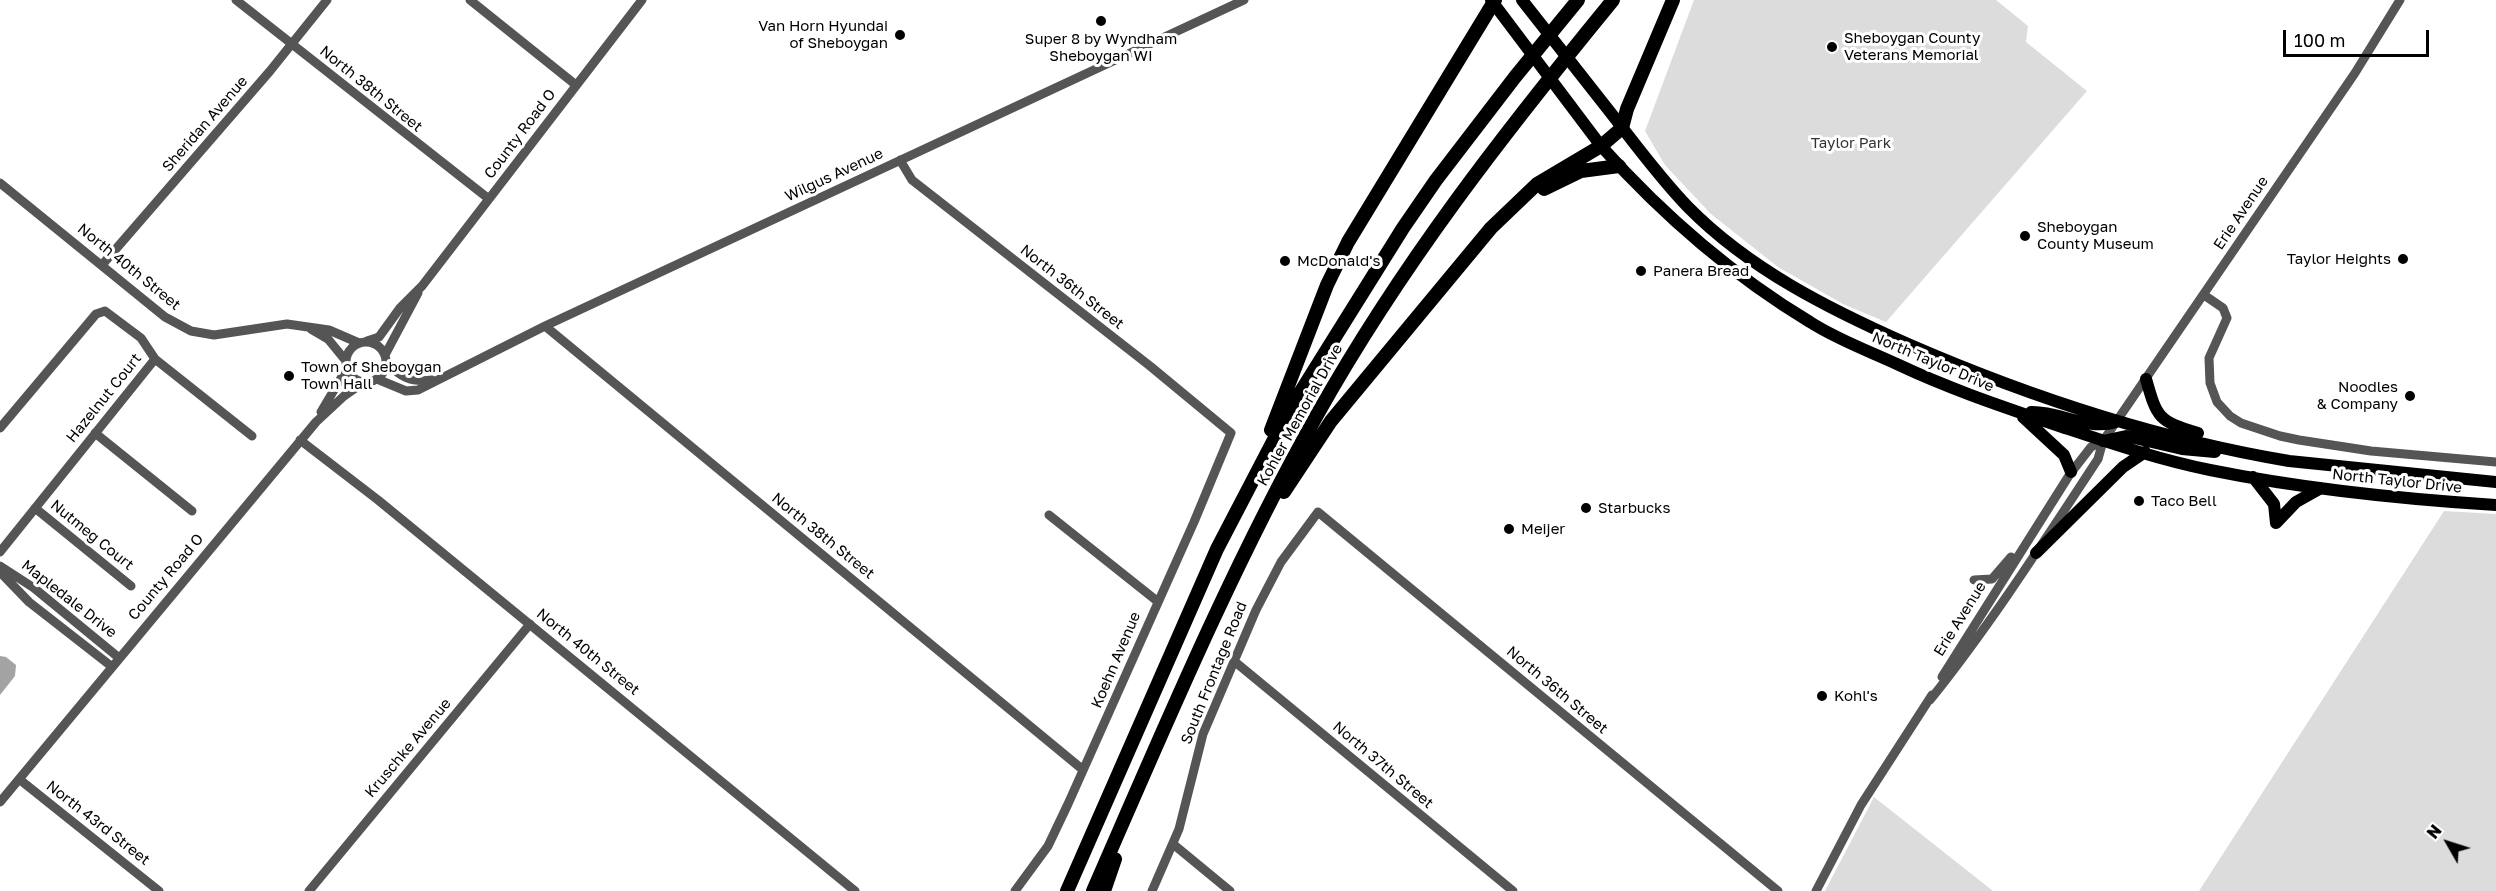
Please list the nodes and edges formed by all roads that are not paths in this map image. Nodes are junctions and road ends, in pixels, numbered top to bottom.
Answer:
1 (236, 0) edge
2 (327, 0) edge
3 (470, 0) edge
4 (642, 0) edge
5 (1244, 0) edge
6 (1522, 0) edge
7 (1578, 0) edge
8 (1613, 0) edge
9 (1672, 0) edge
10 (2400, 0) edge
11 (1493, 1) edge
12 (292, 44) junction
13 (576, 85) junction
14 (1622, 128) junction
15 (1601, 146) junction
16 (900, 160) junction
17 (1619, 166) junction
18 (0, 183) edge
19 (489, 200) junction
20 (102, 264) junction
21 (1448, 279) junction
22 (422, 286) junction
23 (2204, 295) junction
24 (545, 326) junction
25 (306, 327) junction
26 (363, 342) junction
27 (155, 358) junction
28 (386, 358) junction
29 (346, 364) junction
30 (377, 379) junction
31 (437, 379) junction
32 (2146, 379) junction
33 (364, 382) junction
34 (2018, 412) junction
35 (316, 422) junction
36 (2117, 422) junction
37 (0, 428) edge
38 (95, 433) junction
39 (1231, 433) joint
40 (252, 436) dead end
41 (300, 440) junction
42 (2103, 441) junction
43 (2145, 452) junction
44 (2255, 455) junction
45 (2496, 462) edge
46 (1256, 471) junction
47 (2072, 472) junction
48 (2253, 477) junction
49 (2496, 482) edge
50 (2321, 488) junction
51 (2496, 505) edge
52 (35, 508) junction
53 (192, 510) dead end
54 (1318, 512) joint
55 (2043, 514) junction
56 (1049, 515) dead end
57 (0, 552) edge
58 (2036, 553) junction
59 (0, 566) edge
60 (1237, 568) junction
61 (0, 572) edge
62 (1974, 580) dead end
63 (131, 586) dead end
64 (1157, 602) junction
65 (530, 624) junction
66 (118, 657) junction
67 (1234, 661) junction
68 (111, 666) junction
69 (1930, 700) junction
70 (1082, 769) junction
71 (19, 780) junction
72 (1138, 790) junction
73 (0, 802) edge
74 (1096, 826) junction
75 (1173, 844) junction
76 (159, 891) edge
77 (309, 891) edge
78 (855, 891) edge
79 (1015, 891) edge
80 (1063, 891) edge
81 (1067, 891) edge
82 (1093, 891) edge
83 (1104, 891) edge
84 (1152, 891) edge
85 (1230, 891) edge
86 (1513, 891) edge
87 (1778, 891) edge
88 (1816, 891) edge

1 - 12 street, North 38th Street
2 - 12 street, Sheridan Avenue
3 - 13 street
4 - 13 street, County Road O
5 - 16 street, Wilgus Avenue
6 - 14 main road, North Taylor Drive
7 - 46 highway, Kohler Memorial Drive
8 - 60 highway, Kohler Memorial Drive
9 - 14 highway
10 - 23 street, Erie Avenue
11 - 15 main road, North Taylor Drive
11 - 46 highway
12 - 19 street, North 38th Street
12 - 20 street, Sheridan Avenue
13 - 19 street, County Road O
14 - 15 highway
14 - 36 main road, North Taylor Drive
15 - 17 main road, North Taylor Drive
15 - 21 highway
16 - 24 street, Wilgus Avenue
16 - 39 street, North 36th Street
17 - 21 highway
17 - 34 main road, North Taylor Drive
18 - 20 street, North 40th Street
19 - 22 street, County Road O
20 - 25 street, North 40th Street
21 - 60 highway
22 - 26 street, County Road O
22 - 28 street, County Road O
23 - 32 street, Erie Avenue
23 - 45 street
24 - 31 street, Wilgus Avenue
24 - 70 street, North 38th Street
25 - 26 street, North 40th Street
25 - 29 street
26 - 28 street
26 - 29 street
27 - 37 street, Hazelnut Court
27 - 38 street, Hazelnut Court
27 - 40 street
28 - 30 street
28 - 31 street, Wilgus Avenue
29 - 33 street
29 - 35 street
30 - 31 street, Wilgus Avenue
30 - 33 street
32 - 36 street, Erie Avenue
32 - 44 main road
33 - 35 street, County Road O
34 - 36 main road
34 - 42 main road, North Taylor Drive
34 - 47 main road
35 - 41 street, County Road O
36 - 42 street, Erie Avenue
36 - 44 main road, North Taylor Drive
38 - 52 street, Hazelnut Court
38 - 53 street
39 - 64 street, Koehn Avenue
41 - 65 street, North 40th Street
41 - 66 street, County Road O
42 - 43 main road, North Taylor Drive
42 - 44 main road
42 - 47 street, Erie Avenue
42 - 58 street, Erie Avenue
43 - 48 main road, North Taylor Drive
43 - 58 main road
44 - 49 main road, North Taylor Drive
46 - 74 highway, Kohler Memorial Drive
47 - 55 street, Erie Avenue
48 - 50 main road, North Taylor Drive
48 - 50 main road
50 - 51 main road, North Taylor Drive
52 - 57 street, Hazelnut Court
52 - 63 street, Nutmeg Court
54 - 67 street, South Frontage Road
54 - 87 street, North 36th Street
55 - 62 street
55 - 69 street, Erie Avenue
56 - 64 street
58 - 69 street, Erie Avenue
59 - 66 street, Mapledale Drive
60 - 72 highway, Kohler Memorial Drive
61 - 68 street, Mapledale Drive
64 - 70 street, Koehn Avenue
65 - 77 street, Kruschke Avenue
65 - 78 street, North 40th Street
66 - 68 street, County Road O
67 - 75 street, South Frontage Road
67 - 86 street, North 37th Street
68 - 71 street, County Road O
69 - 88 street, Erie Avenue
70 - 79 street, Koehn Avenue
71 - 73 street, County Road O
71 - 76 street, North 43rd Street
72 - 82 highway, Kohler Memorial Drive
72 - 83 highway
74 - 80 highway
74 - 81 highway, Kohler Memorial Drive
75 - 84 street, South Frontage Road
75 - 85 street

